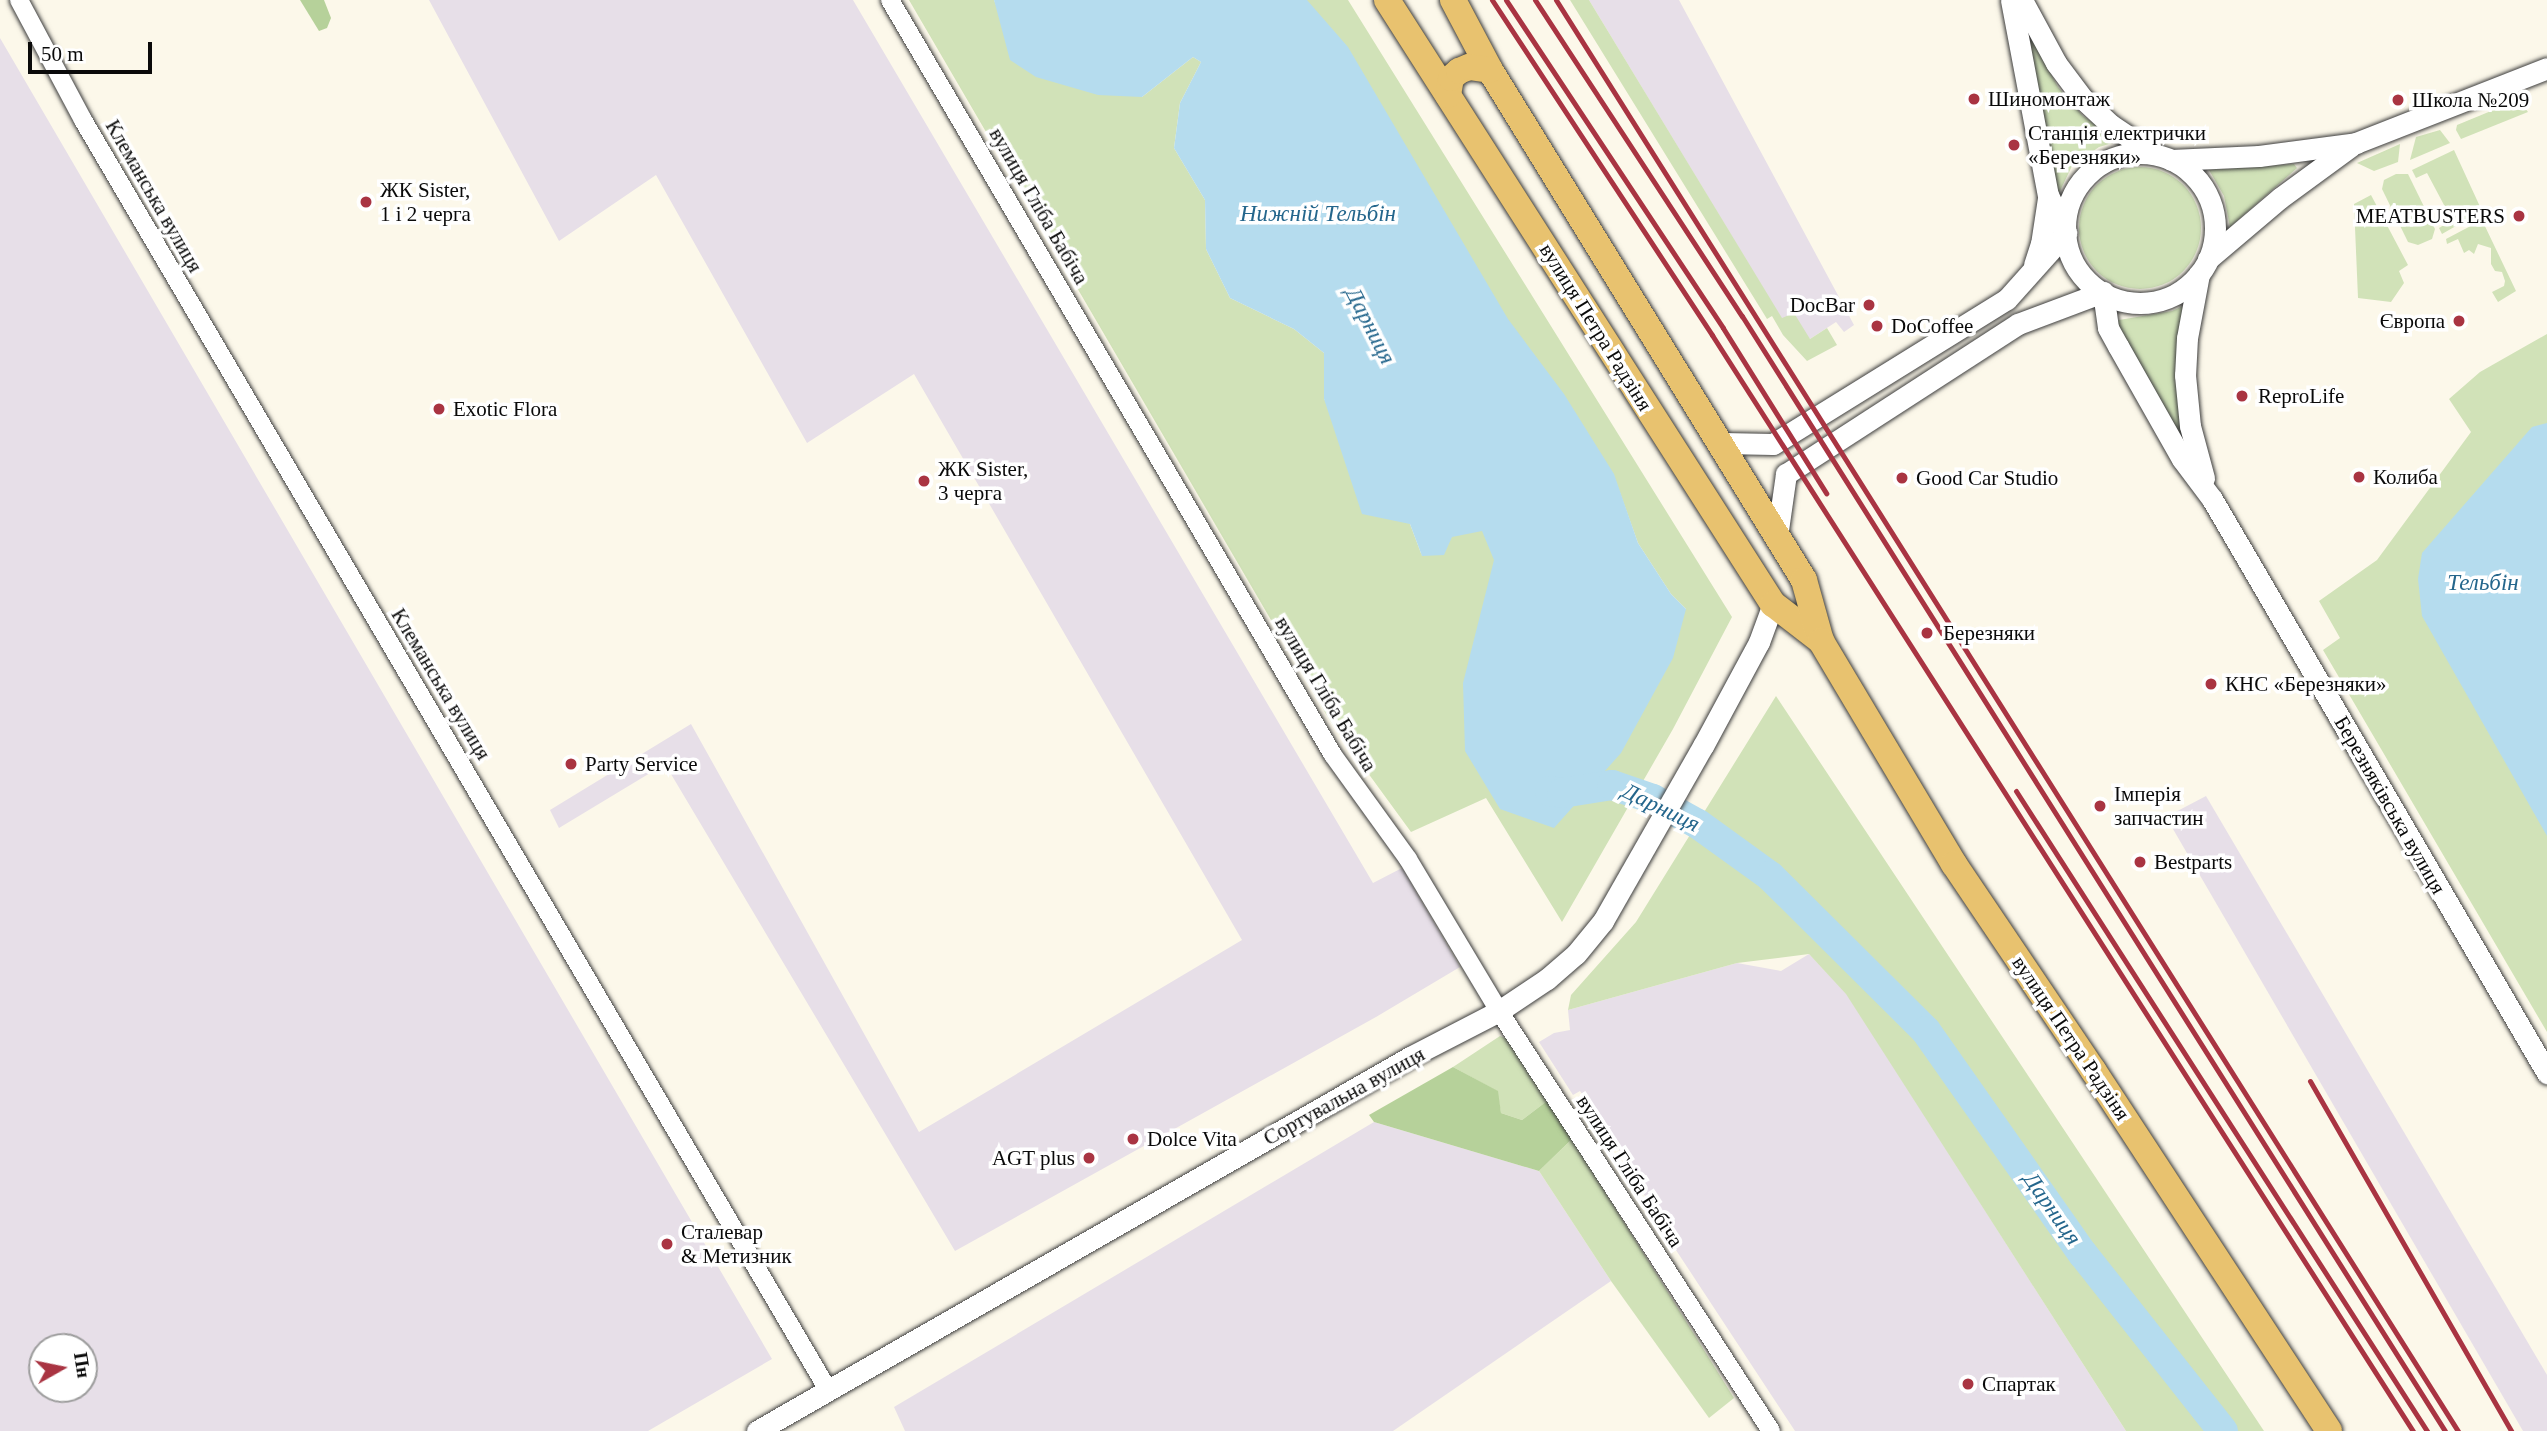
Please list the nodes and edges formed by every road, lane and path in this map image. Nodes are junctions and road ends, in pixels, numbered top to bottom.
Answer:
1 (19, 0) edge
2 (890, 0) edge
3 (1387, 0) edge
4 (1453, 0) edge
5 (2011, 0) edge
6 (2022, 0) edge
7 (2547, 68) edge
8 (1490, 70) junction
9 (1448, 95) junction
10 (2356, 143) junction
11 (2164, 158) junction
12 (2049, 195) junction
13 (2066, 233) junction
14 (2204, 266) junction
15 (2027, 280) junction
16 (2103, 292) junction
17 (2037, 316) junction
18 (2108, 328) junction
19 (1722, 443) junction
20 (2212, 499) junction
21 (1777, 537) junction
22 (1773, 604) junction
23 (1821, 641) junction
24 (1499, 1011) junction
25 (2547, 1073) edge
26 (828, 1390) junction
27 (757, 1431) edge
28 (1771, 1431) edge
29 (2329, 1431) edge

1 - 26 street, Клеманська вулиця
2 - 24 street, вулиця Гліба Бабіча
3 - 9 main road, вулиця Петра Радзіня
4 - 8 main road, вулиця Петра Радзіня
5 - 12 street
6 - 11 street
7 - 10 street
8 - 9 main road
8 - 19 main road, вулиця Петра Радзіня
9 - 22 main road, вулиця Петра Радзіня
10 - 11 street
10 - 14 street
11 - 13 street
11 - 14 street
12 - 13 street
12 - 15 street
13 - 15 street
13 - 16 street
14 - 16 street
14 - 20 street, Березняківська вулиця
15 - 19 street
16 - 17 street
16 - 18 street, Березняківська вулиця
17 - 18 street
17 - 21 street
18 - 20 street, Березняківська вулиця
19 - 21 main road, вулиця Петра Радзіня
20 - 25 street, Березняківська вулиця
21 - 23 main road, вулиця Петра Радзіня
22 - 23 main road, вулиця Петра Радзіня
22 - 24 street, Сортувальна вулиця
23 - 29 main road, вулиця Петра Радзіня
24 - 26 street, Сортувальна вулиця
24 - 28 street, вулиця Гліба Бабіча
26 - 27 street, Сортувальна вулиця

